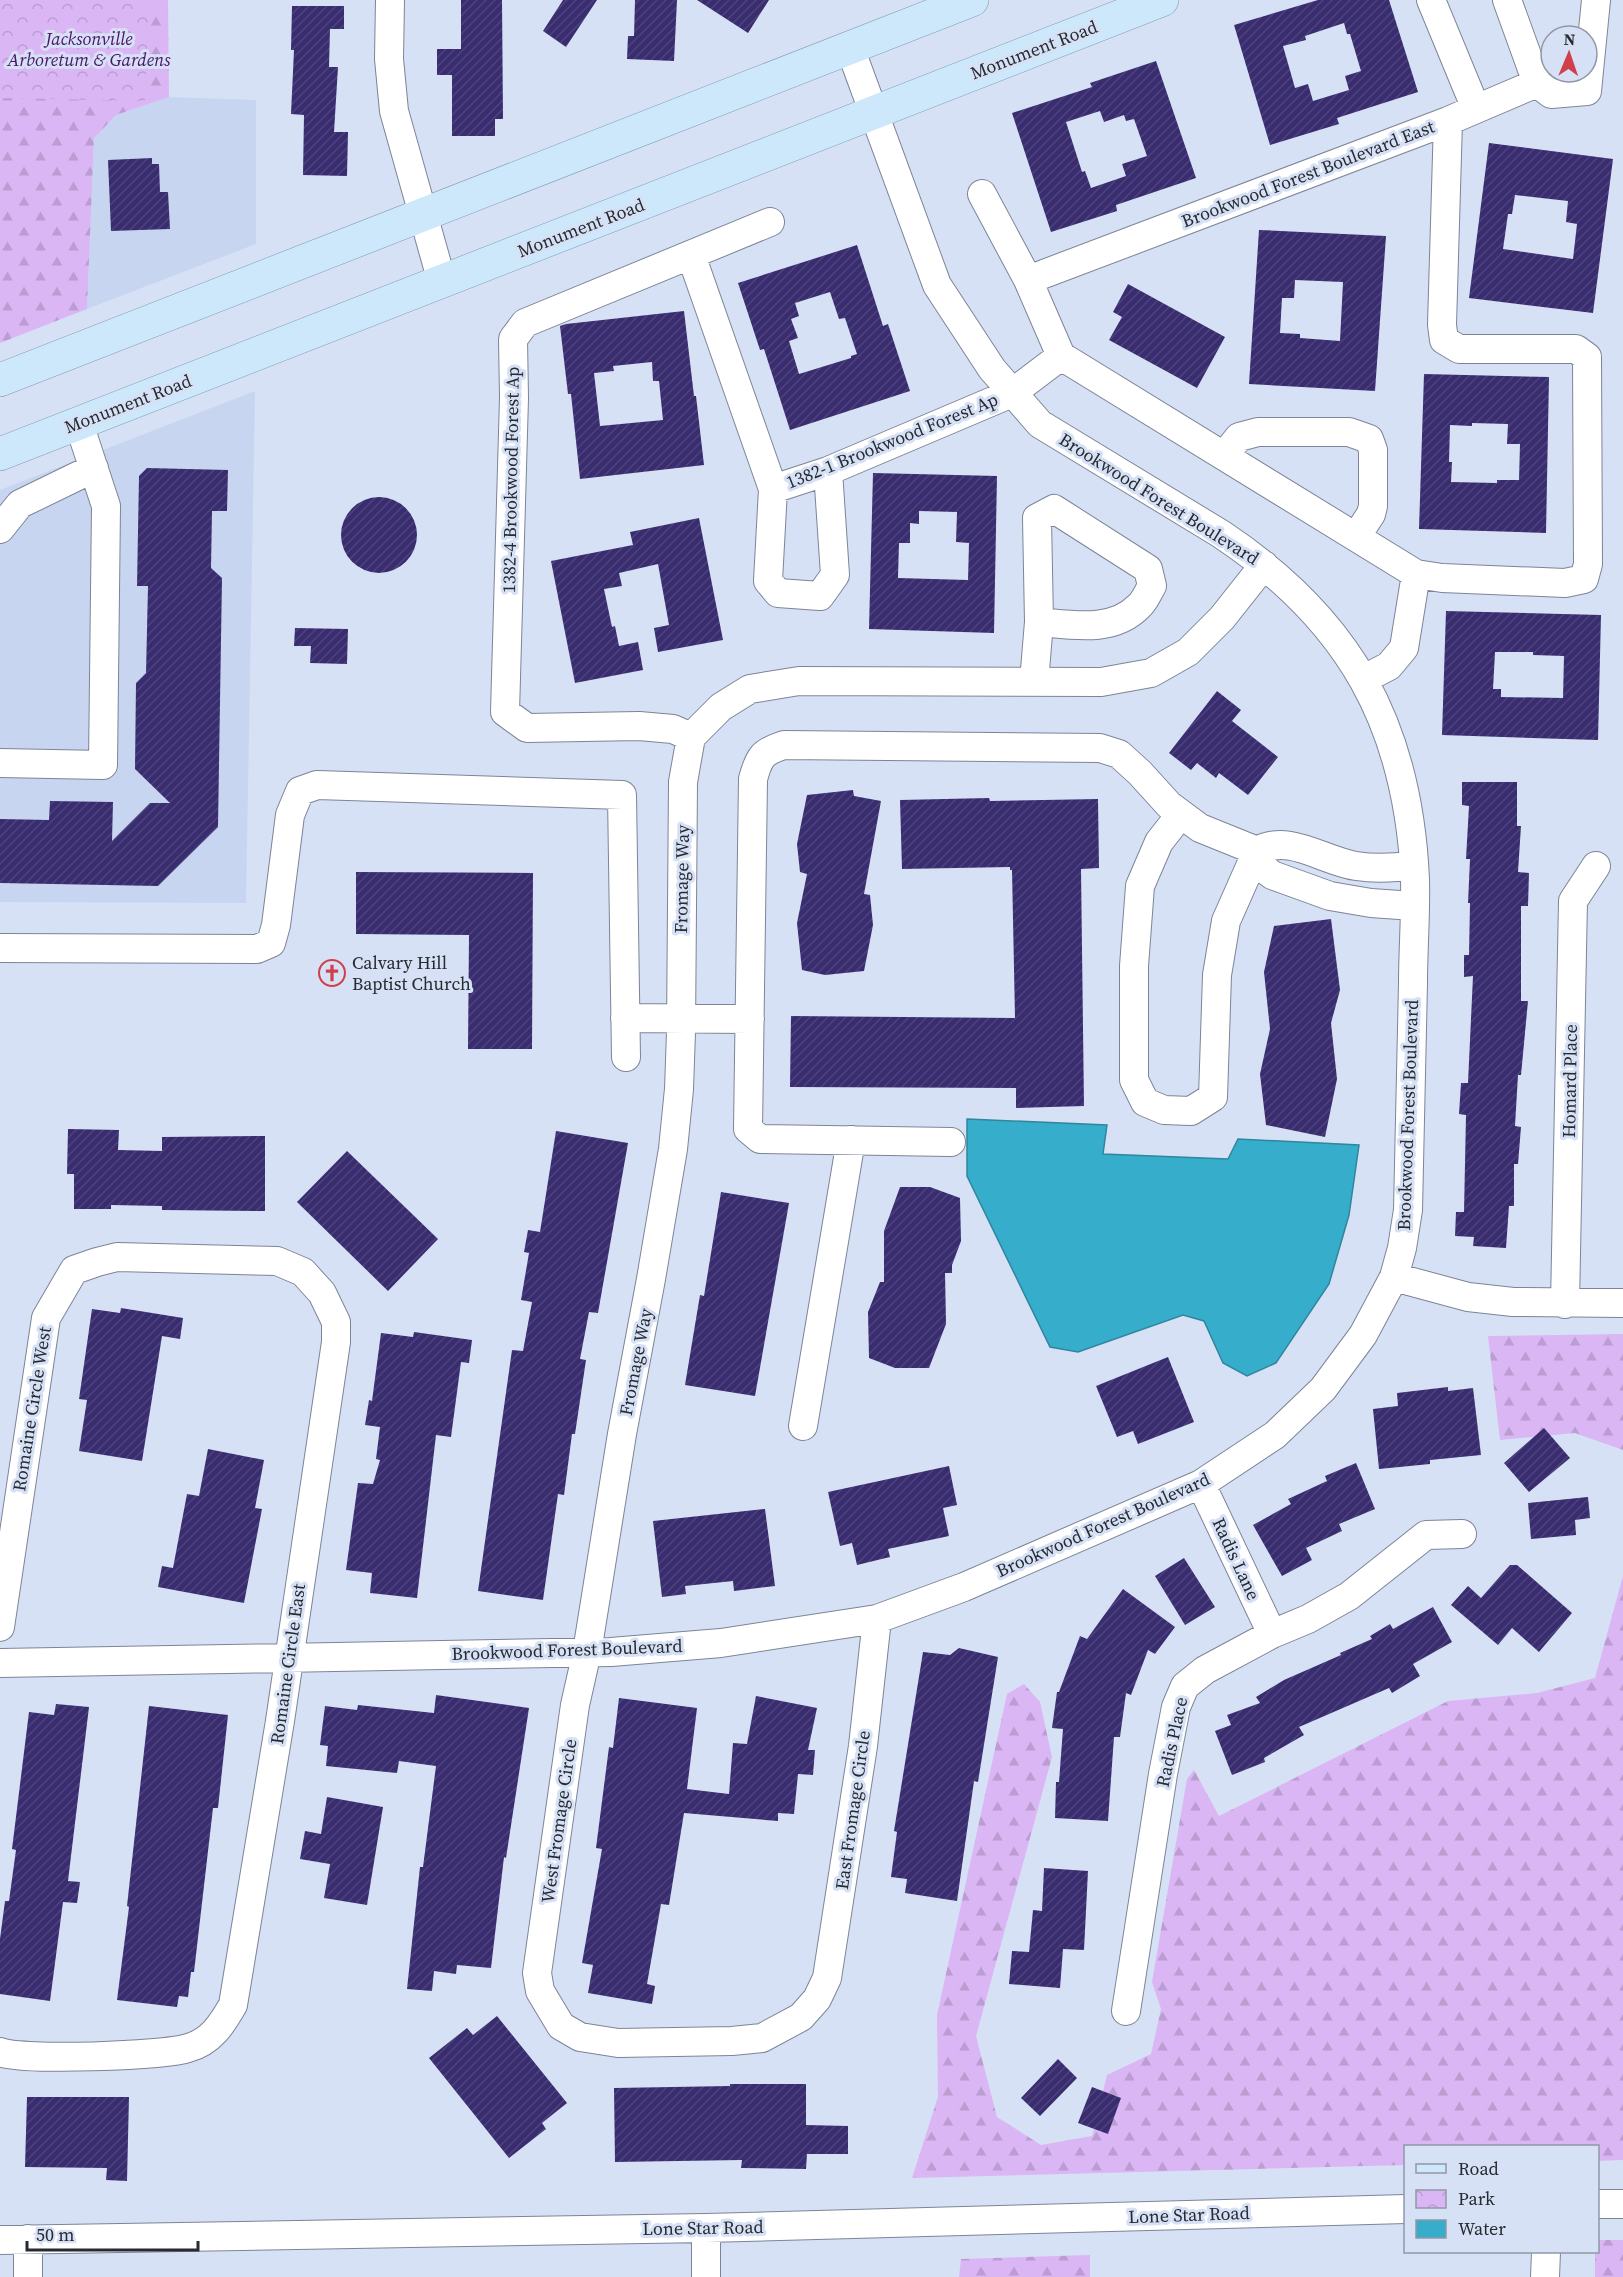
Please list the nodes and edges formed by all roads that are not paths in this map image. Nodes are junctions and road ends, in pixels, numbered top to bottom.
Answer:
1 (390, 0) edge
2 (972, 0) edge
3 (1162, 0) edge
4 (1431, 0) edge
5 (1507, 0) edge
6 (1596, 0) edge
7 (850, 48) junction
8 (1537, 83) junction
9 (1476, 110) junction
10 (874, 113) junction
11 (1448, 121) junction
12 (982, 194) dead end
13 (423, 214) junction
14 (770, 222) dead end
15 (691, 255) junction
16 (1028, 280) junction
17 (442, 282) junction
18 (1061, 356) junction
19 (0, 380) edge
20 (1012, 393) junction
21 (79, 424) junction
22 (0, 454) edge
23 (1224, 456) junction
24 (94, 468) junction
25 (828, 471) junction
26 (773, 489) junction
27 (0, 529) edge
28 (1356, 537) junction
29 (1264, 565) junction
30 (1416, 574) junction
31 (1039, 622) junction
32 (1364, 679) junction
33 (1034, 682) junction
34 (691, 737) junction
35 (0, 763) edge
36 (1181, 814) junction
37 (1257, 851) junction
38 (1326, 858) junction
39 (1413, 865) junction
40 (1596, 866) dead end
41 (1317, 892) junction
42 (1414, 906) junction
43 (0, 948) edge
44 (625, 1018) junction
45 (750, 1019) junction
46 (681, 1020) junction
47 (626, 1057) dead end
48 (851, 1140) junction
49 (951, 1142) dead end
50 (1394, 1277) junction
51 (1623, 1303) edge
52 (1565, 1304) junction
53 (336, 1322) joint
54 (803, 1426) dead end
55 (1201, 1484) junction
56 (1462, 1534) dead end
57 (877, 1619) junction
58 (0, 1627) edge
59 (1272, 1634) junction
60 (586, 1652) junction
61 (289, 1657) junction
62 (0, 1663) edge
63 (540, 1991) joint
64 (1126, 2011) dead end
65 (0, 2052) edge
66 (1599, 2204) edge
67 (1623, 2204) edge
68 (1404, 2209) edge
69 (706, 2228) junction
70 (28, 2239) junction
71 (0, 2240) edge
72 (1546, 2253) edge
73 (28, 2277) edge
74 (706, 2277) edge
75 (1545, 2277) edge

1 - 13 street
2 - 7 main road
3 - 10 main road, Monument Road
4 - 9 street
5 - 8 street
6 - 8 street
7 - 10 street, Brookwood Forest Boulevard
7 - 13 main road
8 - 9 street
9 - 11 street
10 - 17 main road, Monument Road
10 - 20 street, Brookwood Forest Boulevard
11 - 16 street, Brookwood Forest Boulevard East
11 - 30 street, Brookwood Forest Boulevard East
12 - 16 street
13 - 17 street
13 - 19 main road
14 - 15 street, 1382-4 Brookwood Forest Ap
15 - 26 street
15 - 34 street, 1382-4 Brookwood Forest Ap
16 - 18 street
17 - 21 main road, Monument Road
18 - 20 street, 1382-1 Brookwood Forest Ap
18 - 23 street, Brookwood Forest Boulevard East
20 - 25 street, 1382-1 Brookwood Forest Ap
20 - 29 street, Brookwood Forest Boulevard
21 - 22 main road, Monument Road
21 - 24 street
23 - 28 street, Brookwood Forest Boulevard East
23 - 28 street
24 - 27 street
24 - 35 street
25 - 26 street, 1382-1 Brookwood Forest Ap
25 - 26 street
28 - 30 street, Brookwood Forest Boulevard East
29 - 32 street, Brookwood Forest Boulevard
29 - 33 street
30 - 32 street
31 - 31 street
31 - 33 street
32 - 39 street, Brookwood Forest Boulevard
33 - 34 street
34 - 46 street, Fromage Way
36 - 37 street
36 - 37 street
36 - 45 street
37 - 38 street
37 - 41 street
38 - 39 street
38 - 41 street
39 - 42 street, Brookwood Forest Boulevard
40 - 52 street, Homard Place
41 - 42 street
42 - 50 street, Brookwood Forest Boulevard
43 - 44 street
44 - 46 street
44 - 47 street
45 - 46 street
45 - 48 street
46 - 60 street, Fromage Way
48 - 49 street
48 - 54 street
50 - 52 street
50 - 55 street, Brookwood Forest Boulevard
51 - 52 street
53 - 58 street, Romaine Circle West
53 - 61 street, Romaine Circle East
55 - 57 street, Brookwood Forest Boulevard
55 - 59 street, Radis Lane
56 - 59 street, Radis Place
57 - 60 street, Brookwood Forest Boulevard
57 - 63 street, East Fromage Circle
59 - 64 street, Radis Place
60 - 61 street, Brookwood Forest Boulevard
60 - 63 street, West Fromage Circle
61 - 62 street, Brookwood Forest Boulevard
61 - 65 street, Romaine Circle East
66 - 67 street
68 - 69 street, Lone Star Road
69 - 70 street, Lone Star Road
69 - 74 street
70 - 71 street, Lone Star Road
70 - 73 street
72 - 75 street

